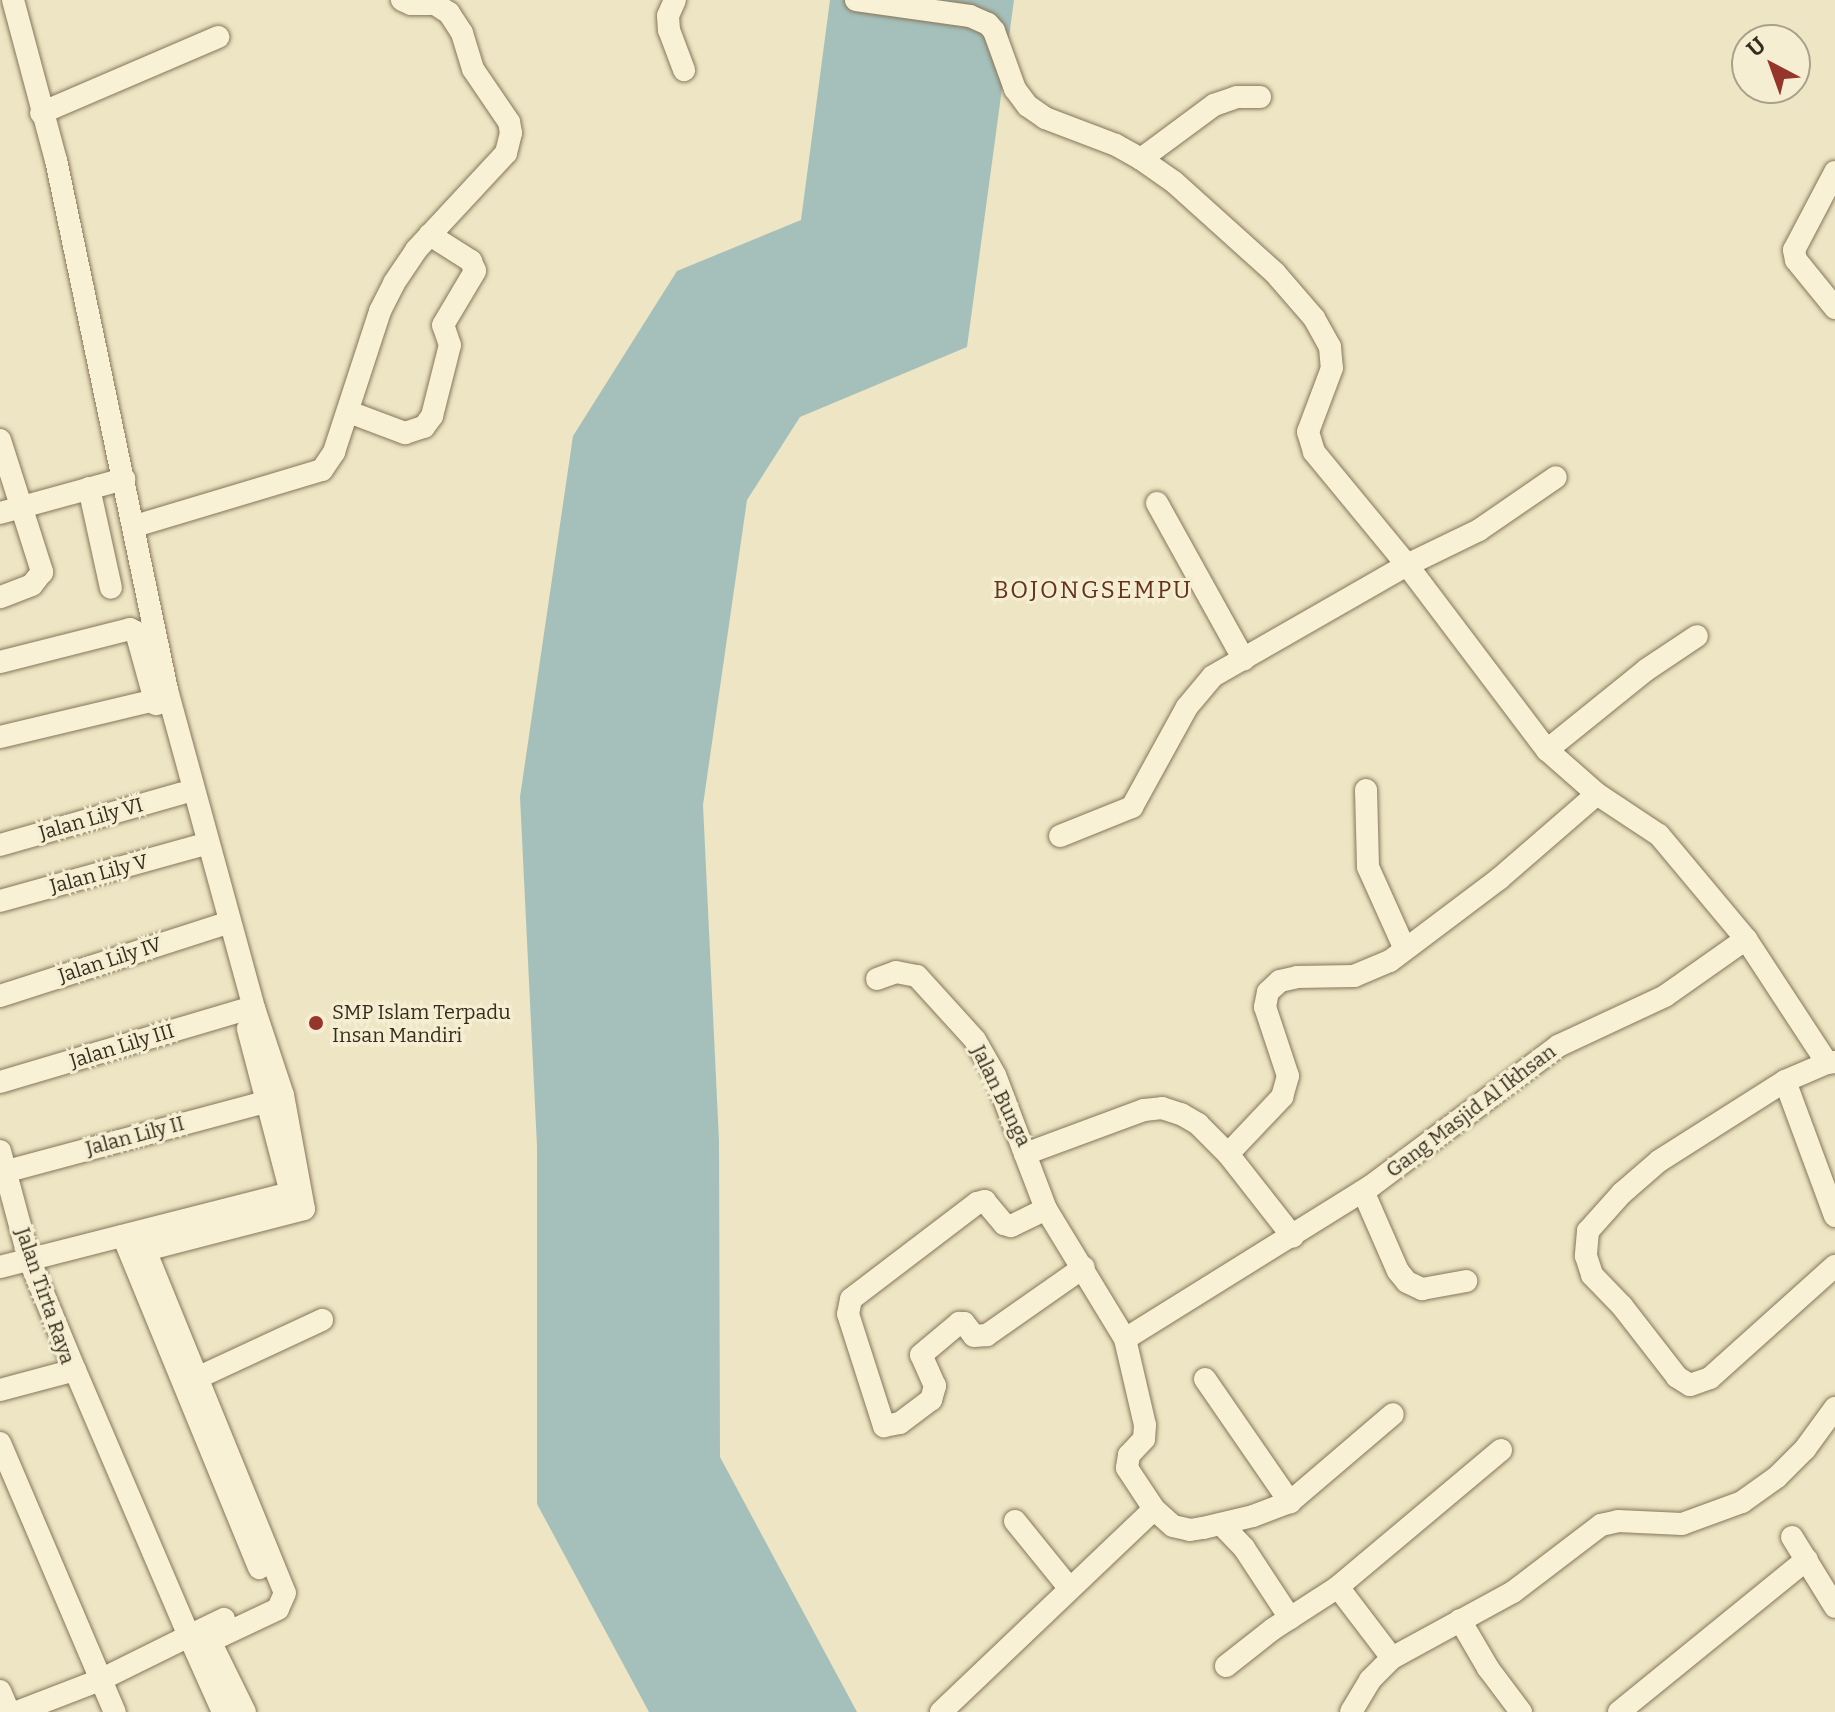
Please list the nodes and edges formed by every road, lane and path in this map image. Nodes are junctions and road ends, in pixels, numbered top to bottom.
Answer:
1 (13, 0) edge
2 (402, 0) edge
3 (675, 0) edge
4 (856, 0) edge
5 (218, 37) dead end
6 (684, 70) dead end
7 (1260, 97) dead end
8 (41, 113) junction
9 (1141, 159) junction
10 (1835, 172) edge
11 (430, 235) junction
12 (1835, 308) edge
13 (349, 412) junction
14 (0, 440) edge
15 (1556, 477) dead end
16 (124, 479) junction
17 (89, 488) junction
18 (1157, 503) dead end
19 (10, 510) edge
20 (135, 526) junction
21 (1407, 565) junction
22 (111, 588) dead end
23 (0, 597) edge
24 (1697, 636) dead end
25 (1244, 660) junction
26 (0, 662) edge
27 (155, 700) junction
28 (0, 737) edge
29 (1547, 750) junction
30 (1366, 790) dead end
31 (182, 793) junction
32 (1597, 794) junction
33 (1060, 836) dead end
34 (0, 845) edge
35 (198, 846) junction
36 (0, 901) edge
37 (221, 925) junction
38 (1746, 939) junction
39 (1404, 947) junction
40 (877, 979) dead end
41 (0, 996) edge
42 (243, 1010) junction
43 (1831, 1063) edge
44 (1785, 1081) junction
45 (0, 1082) edge
46 (265, 1102) junction
47 (1025, 1154) junction
48 (1228, 1154) junction
49 (2, 1165) edge
50 (1363, 1191) junction
51 (1046, 1209) junction
52 (1835, 1216) edge
53 (123, 1236) junction
54 (1293, 1237) junction
55 (29, 1259) junction
56 (1835, 1266) edge
57 (0, 1267) edge
58 (1084, 1267) junction
59 (1466, 1281) dead end
60 (322, 1320) dead end
61 (1125, 1339) junction
62 (75, 1370) junction
63 (197, 1378) junction
64 (1205, 1379) dead end
65 (0, 1390) edge
66 (1835, 1408) edge
67 (1393, 1414) dead end
68 (0, 1443) edge
69 (1501, 1450) dead end
70 (1290, 1502) junction
71 (1154, 1509) junction
72 (1015, 1521) dead end
73 (1221, 1524) junction
74 (1792, 1537) dead end
75 (1807, 1559) junction
76 (1338, 1587) junction
77 (1070, 1589) junction
78 (1835, 1607) edge
79 (1290, 1618) junction
80 (1460, 1620) junction
81 (189, 1636) junction
82 (1392, 1658) junction
83 (1226, 1666) dead end
84 (100, 1680) junction
85 (0, 1691) edge
86 (9, 1712) edge
87 (17, 1712) edge
88 (115, 1712) edge
89 (223, 1712) edge
90 (245, 1712) edge
91 (941, 1712) edge
92 (1351, 1712) edge
93 (1521, 1712) edge
94 (1619, 1712) edge

1 - 8 street
2 - 11 street
3 - 6 street
4 - 9 street
5 - 8 street
7 - 9 street
8 - 16 street
9 - 21 street
10 - 12 street
11 - 13 street
11 - 13 street
13 - 20 street
14 - 19 street
15 - 21 street
16 - 17 street
16 - 20 street
17 - 19 street
17 - 22 street
18 - 25 street
19 - 23 street
20 - 63 street
21 - 25 street
21 - 29 street
24 - 29 street
25 - 33 street
26 - 27 street
27 - 28 street
27 - 31 street
29 - 32 street
30 - 39 street
31 - 34 street, Jalan Lily VI
31 - 35 street
32 - 38 street
32 - 39 street
35 - 36 street, Jalan Lily V
35 - 37 street
37 - 41 street, Jalan Lily IV
37 - 42 street
38 - 43 street
38 - 50 street, Gang Masjid Al Ikhsan
39 - 48 street
40 - 47 street, Jalan Bunga
42 - 45 street, Jalan Lily III
42 - 46 street
43 - 44 street
44 - 52 street
44 - 56 street
46 - 49 street, Jalan Lily II
46 - 53 street
47 - 48 street, Jalan Bunga
47 - 51 street
48 - 54 street, Jalan Bunga
49 - 55 street, Jalan Tirta Raya
50 - 54 street, Gang Masjid Al Ikhsan
50 - 59 street
51 - 58 street
51 - 58 street
53 - 55 street
53 - 81 street
54 - 61 street, Gang Masjid Al Ikhsan
55 - 57 street
55 - 62 street, Jalan Tirta Raya
58 - 61 street
60 - 63 street
61 - 71 street
62 - 65 street, Jalan Tirta Raya
62 - 81 street
63 - 90 street
64 - 70 street
66 - 80 street
67 - 70 street
68 - 84 street
69 - 76 street
70 - 73 street
71 - 73 street
71 - 77 street
72 - 77 street
73 - 79 street
74 - 75 street
75 - 78 street
75 - 94 street
76 - 79 street
76 - 82 street
77 - 91 street
79 - 83 street
80 - 82 street
80 - 93 street
81 - 84 street
81 - 89 street
82 - 92 street
84 - 87 street
84 - 88 street
85 - 86 street

